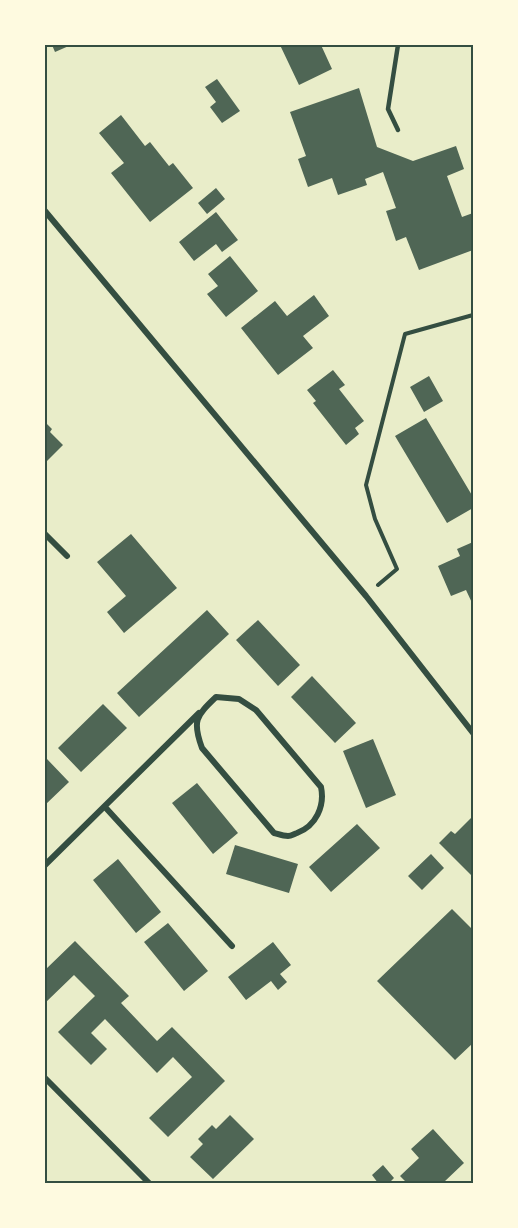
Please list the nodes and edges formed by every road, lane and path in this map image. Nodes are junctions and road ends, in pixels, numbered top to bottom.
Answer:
1 (398, 45) edge
2 (398, 130) dead end
3 (45, 211) edge
4 (473, 315) edge
5 (45, 534) edge
6 (67, 556) dead end
7 (366, 596) junction
8 (200, 712) junction
9 (473, 733) edge
10 (105, 807) junction
11 (45, 865) edge
12 (232, 946) dead end
13 (45, 1078) edge
14 (149, 1183) edge

1 - 2 lane
3 - 7 street
4 - 7 path
5 - 6 street
7 - 9 street
8 - 8 street
8 - 10 street
10 - 11 street
10 - 12 street
13 - 14 street

